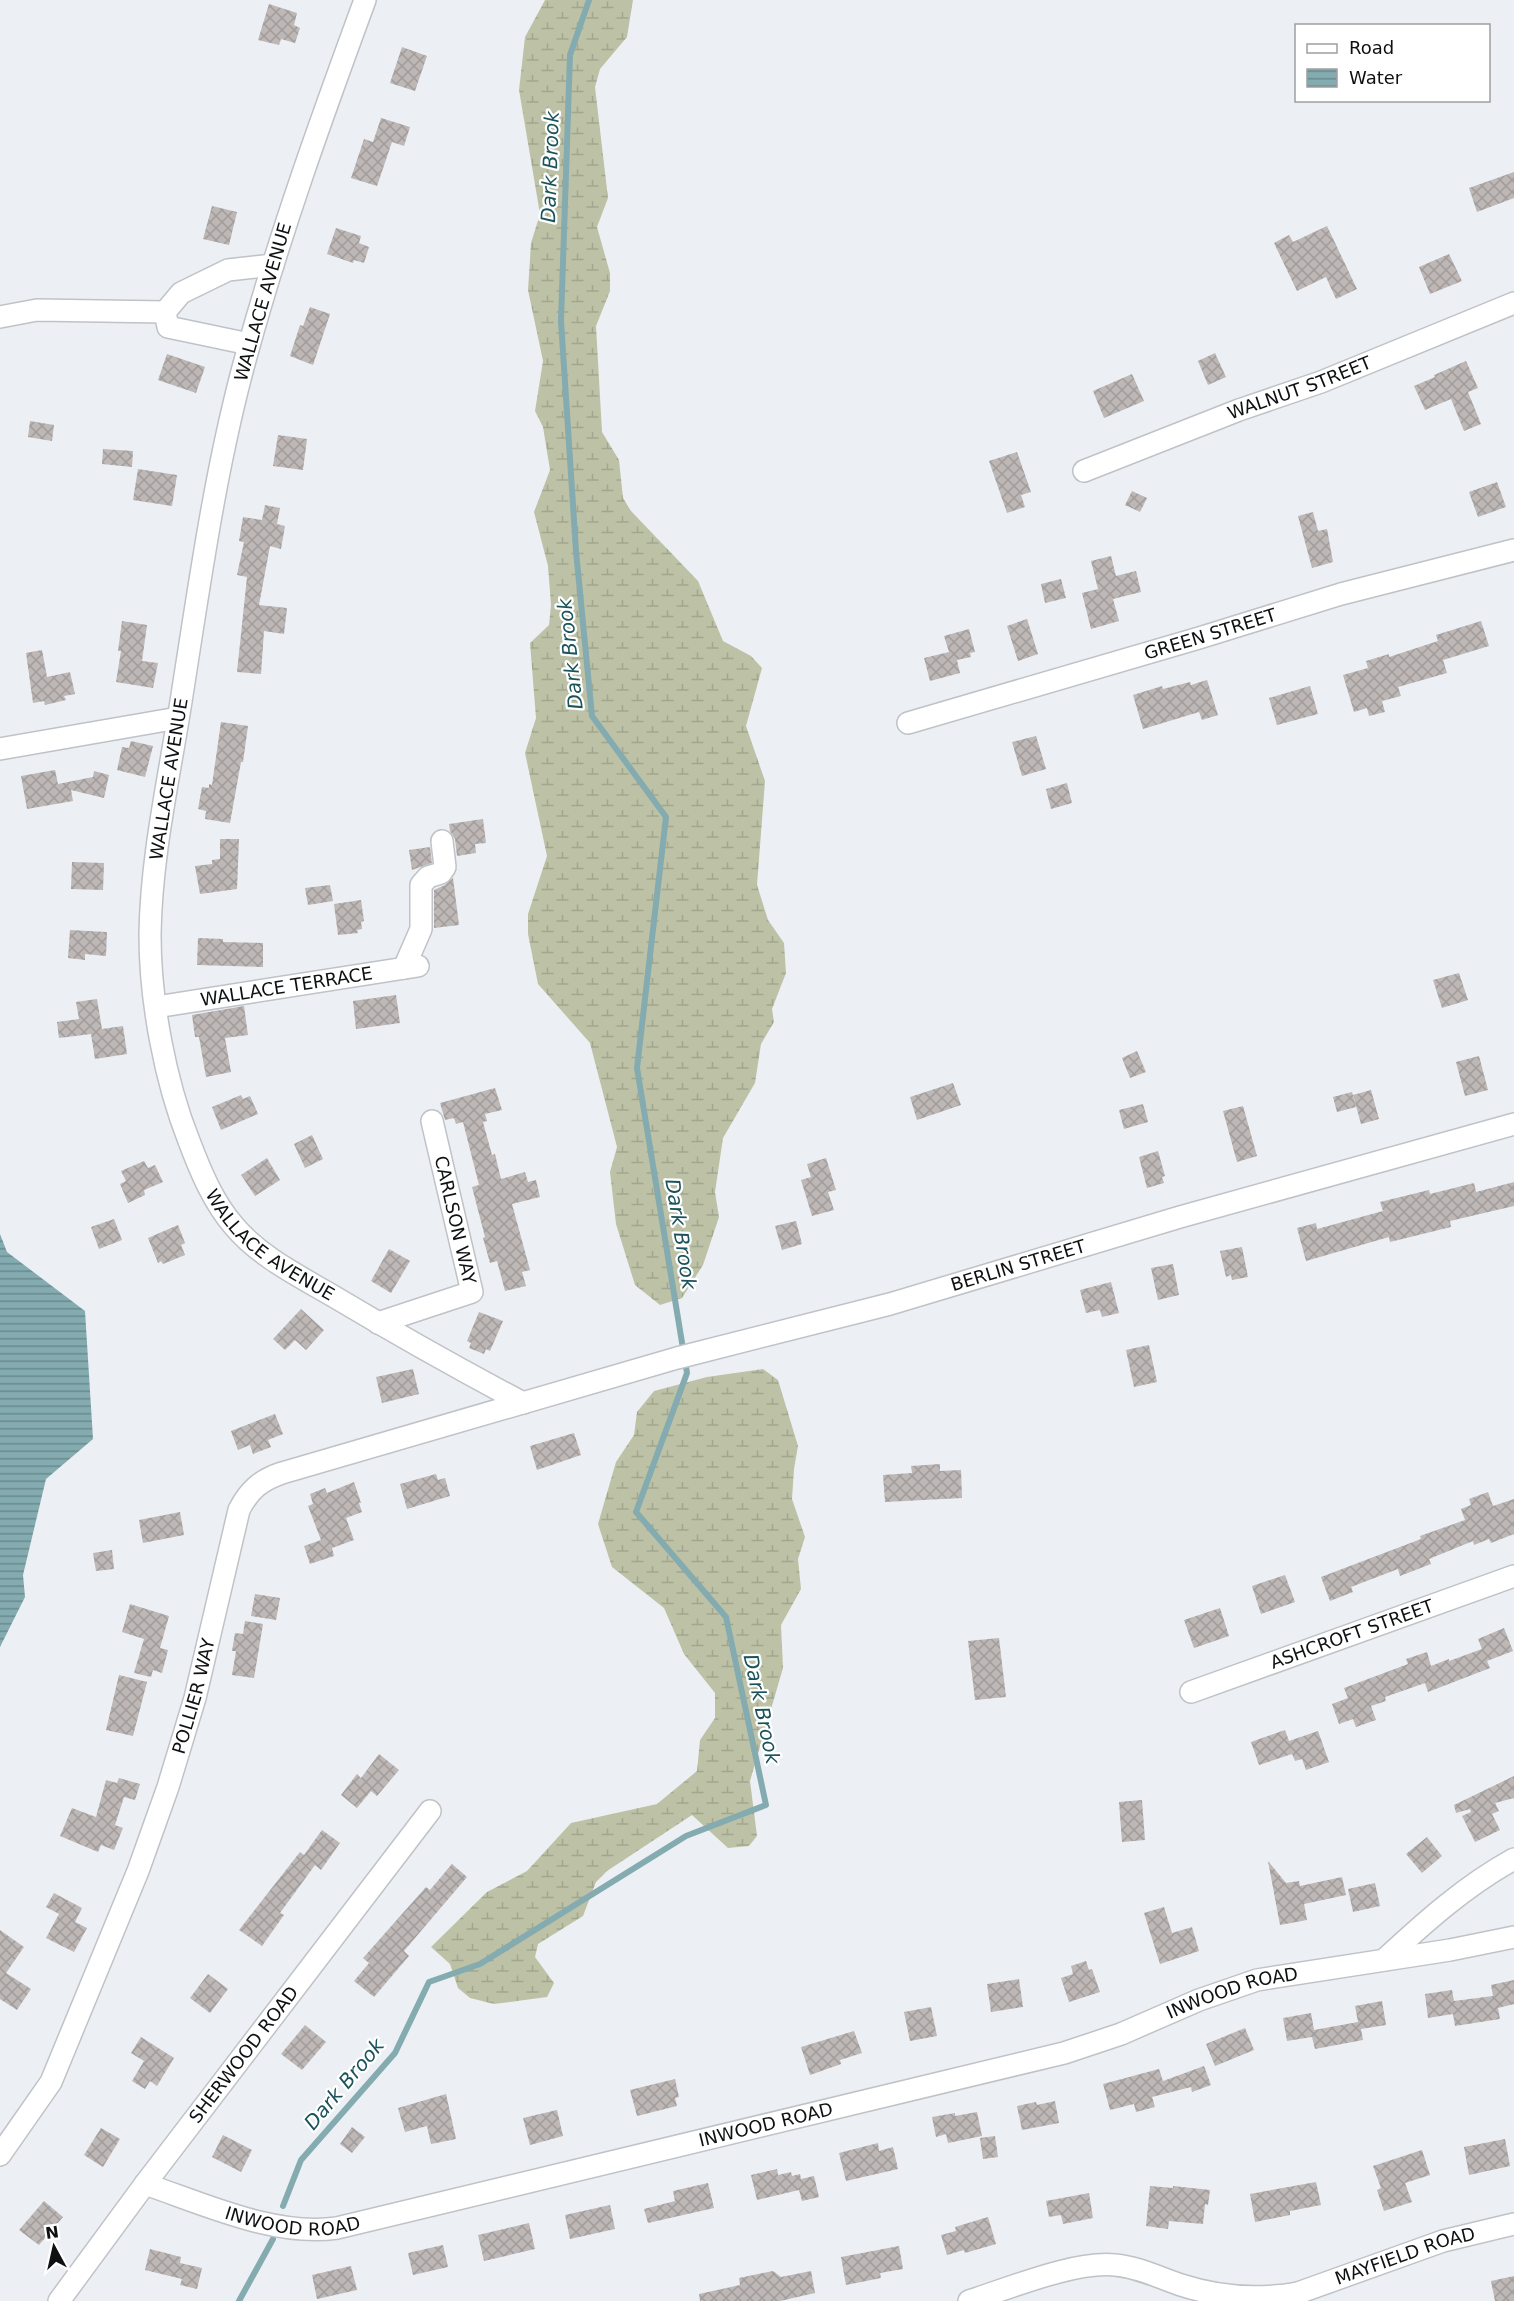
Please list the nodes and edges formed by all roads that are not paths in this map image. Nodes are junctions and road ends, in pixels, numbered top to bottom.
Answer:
1 (365, 0) edge
2 (273, 265) junction
3 (1514, 303) edge
4 (165, 312) junction
5 (0, 318) edge
6 (249, 344) junction
7 (1084, 471) dead end
8 (1514, 550) edge
9 (178, 718) junction
10 (908, 723) dead end
11 (0, 749) edge
12 (442, 841) dead end
13 (156, 1007) junction
14 (432, 1121) dead end
15 (1514, 1124) edge
16 (378, 1323) junction
17 (523, 1403) junction
18 (1514, 1576) edge
19 (1191, 1692) dead end
20 (430, 1811) dead end
21 (1514, 1859) edge
22 (1514, 1937) edge
23 (1384, 1960) junction
24 (0, 2155) edge
25 (144, 2184) junction
26 (1514, 2224) edge
27 (1291, 2297) edge
28 (59, 2301) edge
29 (969, 2301) edge

1 - 2 street, WALLACE AVENUE
2 - 4 street
2 - 6 street, WALLACE AVENUE
3 - 7 street, WALNUT STREET
4 - 5 street
4 - 6 street
6 - 9 street, WALLACE AVENUE
8 - 10 street, GREEN STREET
9 - 11 street
9 - 13 street, WALLACE AVENUE
12 - 13 street, WALLACE TERRACE
13 - 16 street, WALLACE AVENUE
14 - 16 street, CARLSON WAY
15 - 17 street, BERLIN STREET
16 - 17 street, WALLACE AVENUE
17 - 24 street, POLLIER WAY
18 - 19 street, ASHCROFT STREET
20 - 25 street, SHERWOOD ROAD
21 - 23 street
22 - 23 street, INWOOD ROAD
23 - 25 street, INWOOD ROAD
25 - 28 street, SHERWOOD ROAD
26 - 27 street, MAYFIELD ROAD
27 - 29 street, MAYFIELD ROAD

